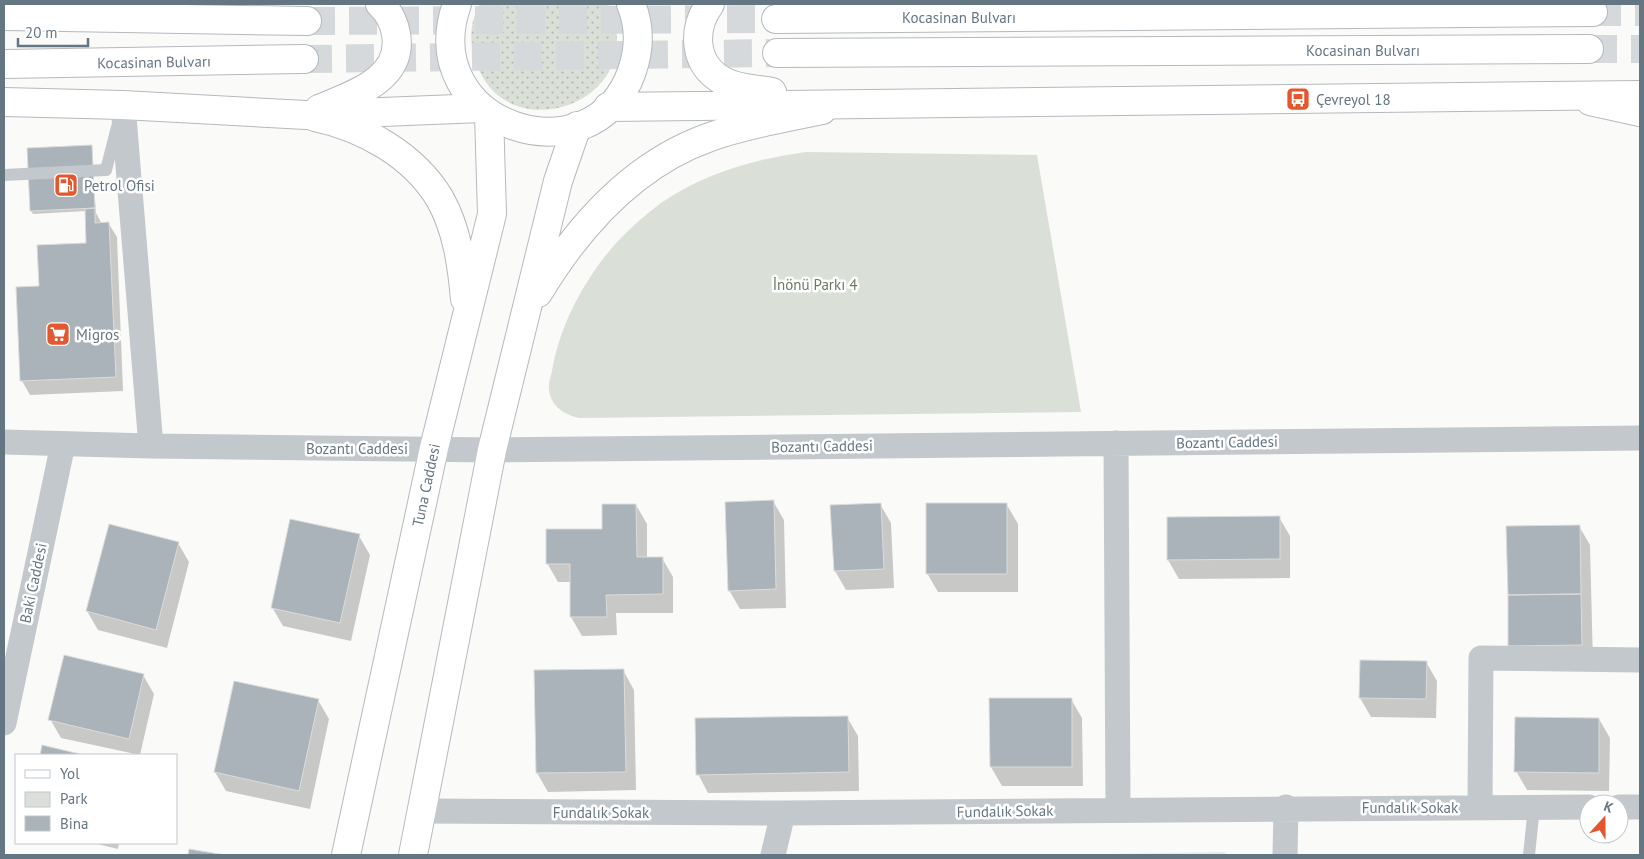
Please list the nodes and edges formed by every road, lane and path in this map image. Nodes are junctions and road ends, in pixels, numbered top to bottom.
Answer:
1 (380, 4) edge
2 (457, 4) edge
3 (631, 4) edge
4 (710, 4) edge
5 (1592, 12) tunnel mouth
6 (4, 16) edge
7 (776, 19) tunnel mouth
8 (307, 21) tunnel mouth
9 (1589, 49) tunnel mouth
10 (777, 53) tunnel mouth
11 (304, 59) tunnel mouth
12 (4, 64) edge
13 (1640, 80) edge
14 (1640, 95) edge
15 (1566, 96) junction
16 (4, 102) edge
17 (850, 104) junction
18 (123, 106) junction
19 (608, 107) junction
20 (486, 111) junction
21 (1640, 112) edge
22 (306, 115) junction
23 (577, 126) junction
24 (4, 175) edge
25 (467, 315) junction
26 (524, 321) junction
27 (1640, 438) edge
28 (4, 442) edge
29 (63, 444) junction
30 (1116, 444) junction
31 (151, 446) junction
32 (434, 448) junction
33 (492, 450) junction
34 (1640, 660) edge
35 (4, 723) edge
36 (1480, 807) junction
37 (1534, 807) junction
38 (1579, 807) edge
39 (1286, 808) junction
40 (1118, 809) junction
41 (422, 811) junction
42 (783, 813) junction
43 (346, 855) edge
44 (413, 855) edge
45 (773, 855) edge
46 (1285, 855) edge
47 (1529, 855) edge

1 - 22 main road
2 - 20 main road
3 - 19 main road
4 - 17 main road
5 - 7 main road, Kocasinan Bulvarı
6 - 8 main road
9 - 10 main road, Kocasinan Bulvarı
11 - 12 main road, Kocasinan Bulvarı
13 - 15 main road
14 - 15 main road
15 - 17 main road
15 - 21 main road
16 - 18 main road
17 - 19 main road
17 - 26 main road
18 - 22 main road
18 - 24 lane
18 - 31 street
19 - 23 main road
20 - 22 main road
20 - 23 main road
20 - 25 main road, Tuna Caddesi
22 - 25 main road
23 - 26 main road
25 - 32 main road, Tuna Caddesi
26 - 33 main road
27 - 30 street, Bozantı Caddesi
28 - 29 street, Bozantı Caddesi
29 - 31 street, Bozantı Caddesi
29 - 35 street, Baki Caddesi
30 - 33 street, Bozantı Caddesi
30 - 40 street
31 - 32 street, Bozantı Caddesi
32 - 33 street, Bozantı Caddesi
32 - 43 main road, Tuna Caddesi
33 - 41 main road
34 - 36 street
36 - 37 street, Fundalık Sokak
36 - 39 street, Fundalık Sokak
37 - 38 street, Fundalık Sokak
37 - 47 lane
39 - 40 street, Fundalık Sokak
39 - 46 street
40 - 42 street, Fundalık Sokak
41 - 42 street, Fundalık Sokak
41 - 44 main road
42 - 45 street

